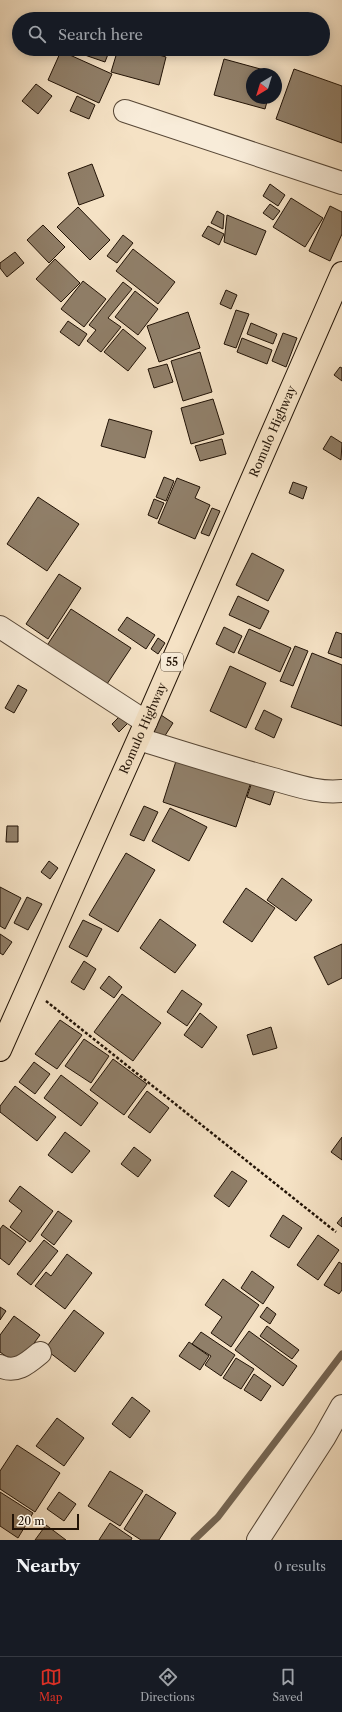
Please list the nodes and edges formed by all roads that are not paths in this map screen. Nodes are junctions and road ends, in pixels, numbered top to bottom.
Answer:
1 (125, 111) dead end
2 (342, 183) edge
3 (342, 273) edge
4 (0, 627) edge
5 (143, 731) junction
6 (342, 791) edge
7 (0, 1050) edge
8 (40, 1353) dead end
9 (0, 1366) edge
10 (342, 1406) edge
11 (258, 1540) edge

1 - 2 street
3 - 5 highway, Romulo Highway / 55
4 - 5 street
5 - 6 street
5 - 7 highway, Romulo Highway / 55
8 - 9 street
10 - 11 street

